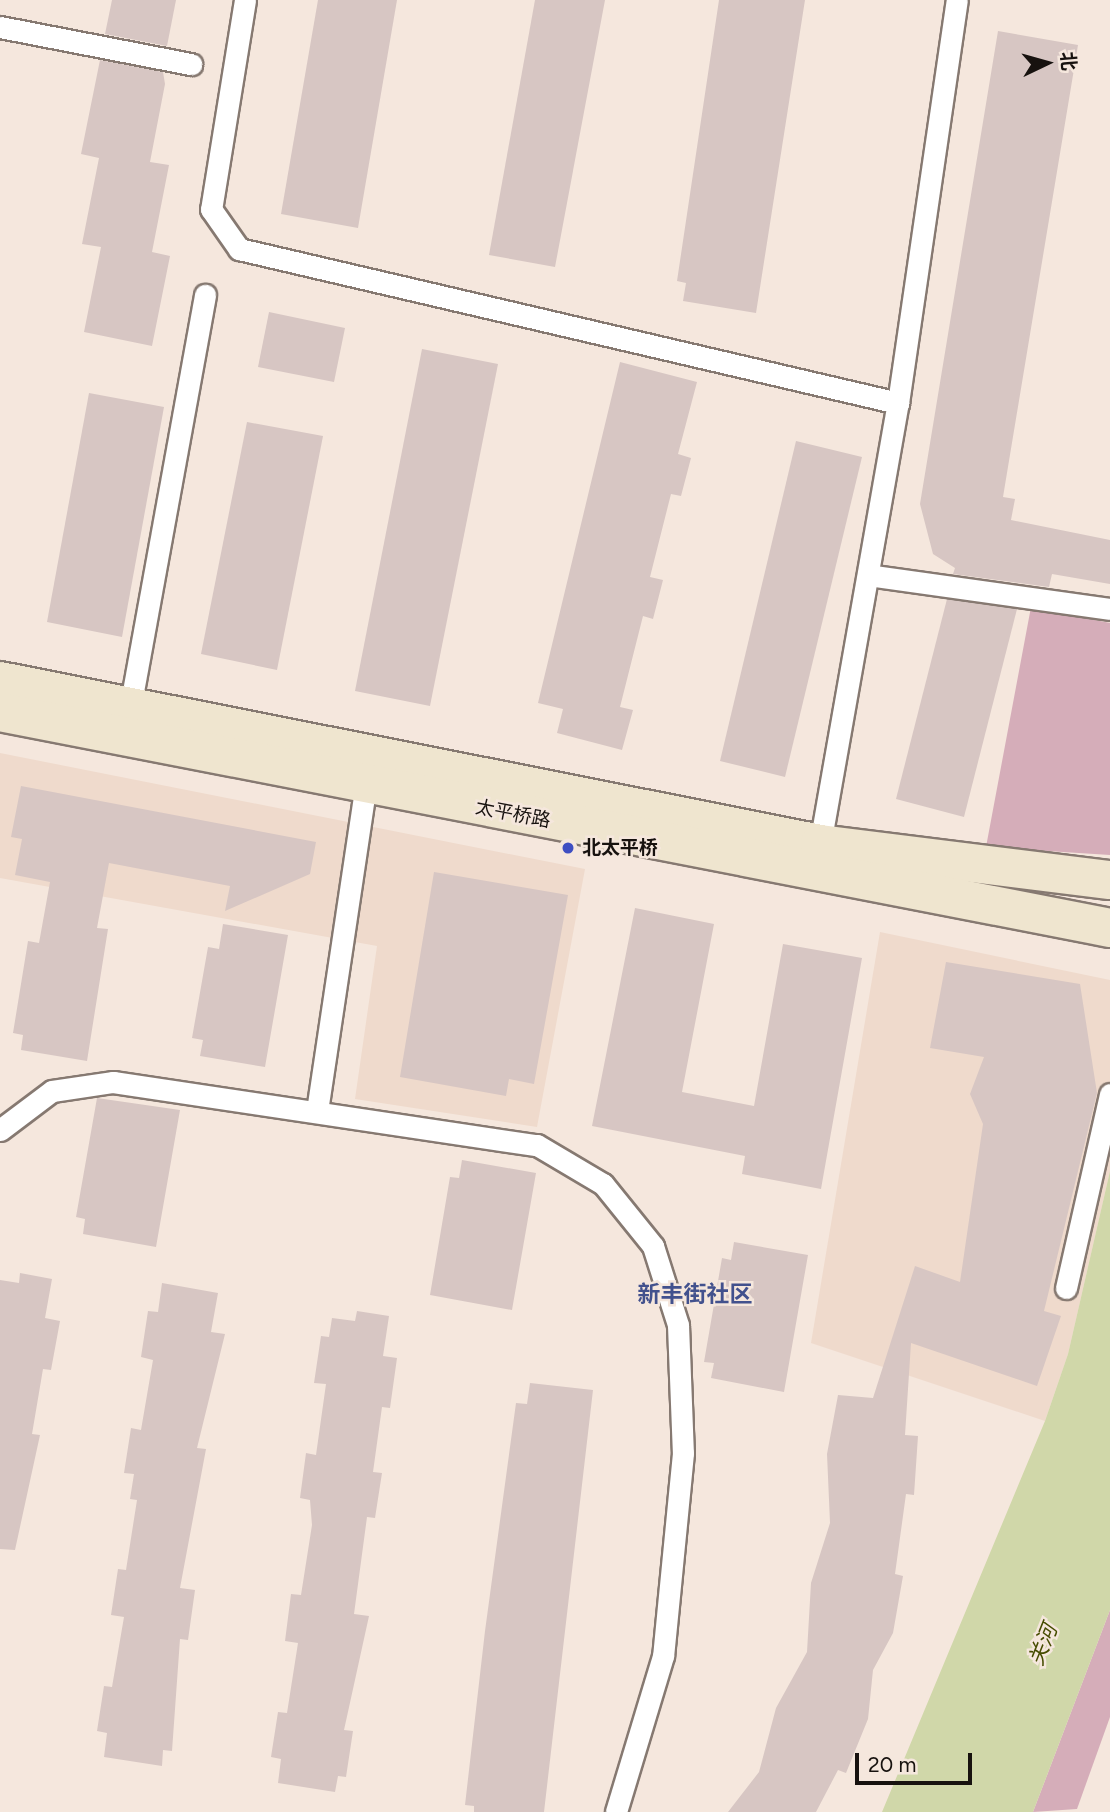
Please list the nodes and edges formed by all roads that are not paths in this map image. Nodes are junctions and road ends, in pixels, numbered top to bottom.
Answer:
1 (245, 0) edge
2 (957, 0) edge
3 (0, 27) edge
4 (191, 64) dead end
5 (205, 295) dead end
6 (898, 403) junction
7 (868, 575) junction
8 (1110, 609) edge
9 (0, 681) edge
10 (130, 708) junction
11 (0, 712) edge
12 (366, 785) junction
13 (820, 844) junction
14 (1110, 880) edge
15 (1110, 928) edge
16 (1110, 1094) edge
17 (317, 1111) junction
18 (0, 1130) edge
19 (1066, 1287) dead end
20 (616, 1812) edge

1 - 6 lane
2 - 6 lane
3 - 4 lane
5 - 10 lane
6 - 7 lane
7 - 8 lane
7 - 13 lane
9 - 10 main road
10 - 13 main road
11 - 12 main road, 太平桥路
12 - 15 main road, 太平桥路
12 - 17 lane
13 - 14 main road
16 - 19 lane
17 - 18 lane
17 - 20 lane

